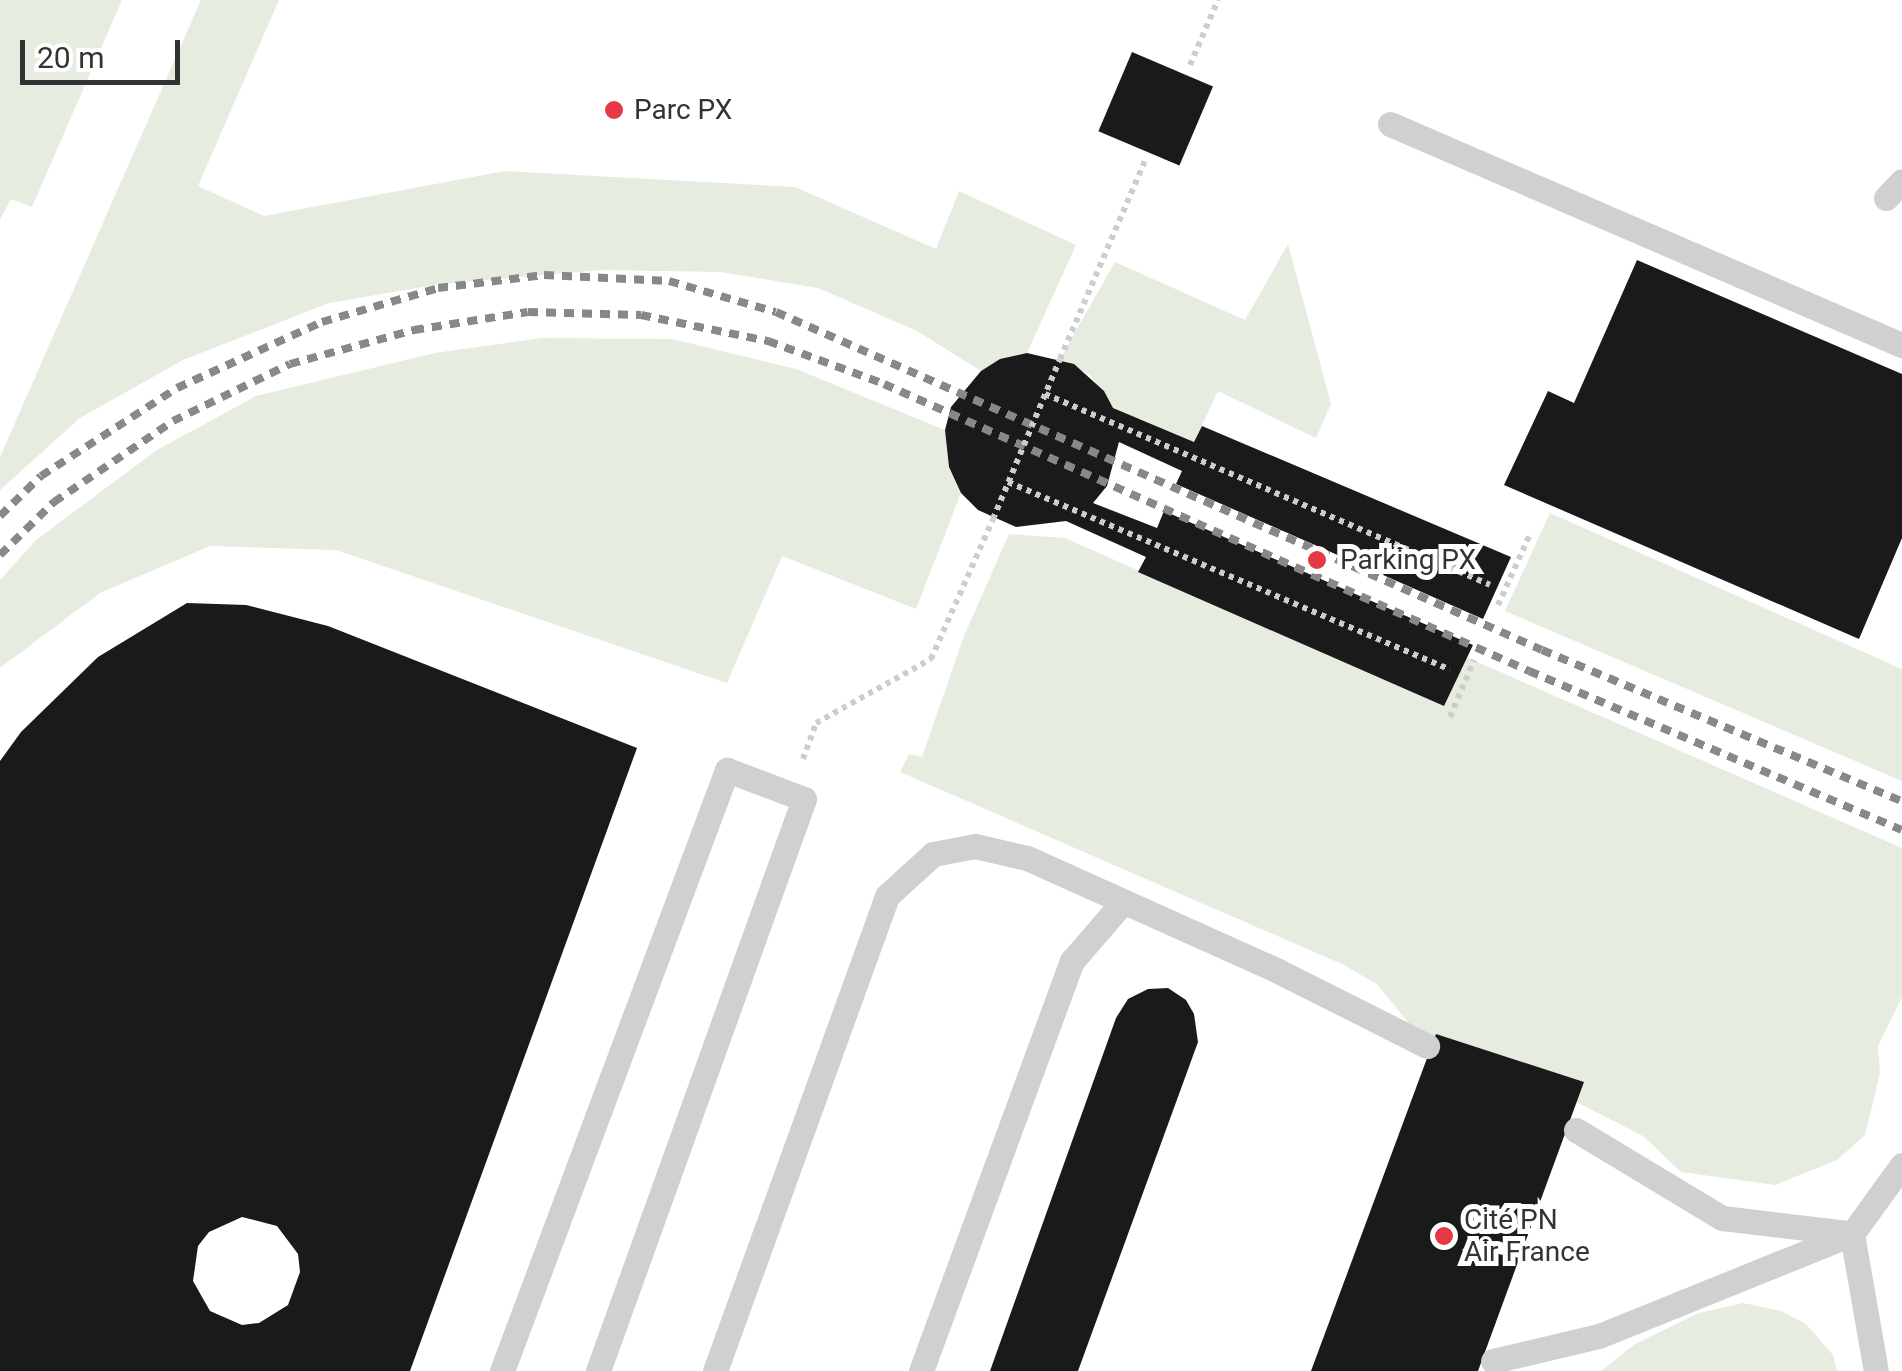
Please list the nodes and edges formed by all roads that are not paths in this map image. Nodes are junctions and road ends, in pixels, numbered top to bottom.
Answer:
1 (1390, 124) dead end
2 (1902, 345) edge
3 (1123, 902) junction
4 (1427, 1046) dead end
5 (1576, 1130) dead end
6 (1902, 1165) edge
7 (1852, 1234) junction
8 (1538, 1360) edge
9 (1493, 1361) dead end
10 (502, 1371) edge
11 (598, 1371) edge
12 (716, 1371) edge
13 (922, 1371) edge
14 (1876, 1371) edge

1 - 2 lane
3 - 4 lane
3 - 12 lane
3 - 13 lane
5 - 7 lane
6 - 7 lane
7 - 8 lane
7 - 14 lane
8 - 9 lane
10 - 11 lane

